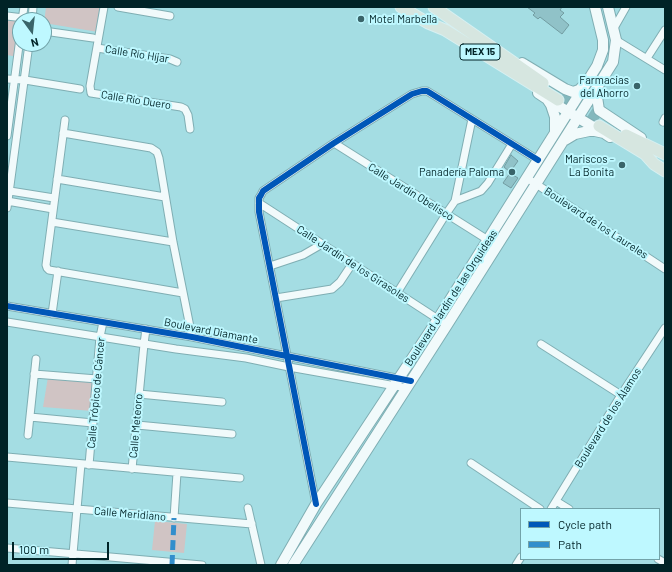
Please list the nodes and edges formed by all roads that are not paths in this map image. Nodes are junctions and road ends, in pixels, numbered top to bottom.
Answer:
1 (104, 7) edge
2 (118, 7) edge
3 (401, 7) edge
4 (434, 7) edge
5 (595, 7) edge
6 (608, 7) edge
7 (626, 7) edge
8 (170, 16) dead end
9 (614, 28) junction
10 (665, 30) edge
11 (52, 32) edge
12 (93, 38) dead end
13 (616, 40) junction
14 (97, 48) junction
15 (18, 52) edge
16 (28, 52) edge
17 (647, 58) junction
18 (178, 62) dead end
19 (665, 70) edge
20 (7, 79) edge
21 (15, 80) junction
22 (24, 80) junction
23 (587, 82) junction
24 (597, 87) junction
25 (80, 89) dead end
26 (558, 96) junction
27 (577, 96) junction
28 (587, 102) junction
29 (568, 111) junction
30 (578, 118) junction
31 (472, 119) junction
32 (65, 120) dead end
33 (9, 121) junction
34 (18, 122) junction
35 (601, 122) junction
36 (190, 129) dead end
37 (63, 133) junction
38 (555, 133) junction
39 (7, 136) edge
40 (563, 141) junction
41 (334, 143) junction
42 (512, 144) junction
43 (664, 153) edge
44 (538, 160) junction
45 (665, 170) edge
46 (527, 178) junction
47 (57, 180) junction
48 (536, 184) junction
49 (8, 190) edge
50 (165, 197) junction
51 (54, 198) junction
52 (455, 202) junction
53 (259, 203) junction
54 (7, 204) edge
55 (53, 209) junction
56 (446, 214) junction
57 (52, 222) junction
58 (488, 240) junction
59 (172, 242) junction
60 (322, 244) junction
61 (352, 264) junction
62 (270, 266) junction
63 (665, 269) edge
64 (58, 271) junction
65 (183, 293) junction
66 (397, 293) junction
67 (276, 298) junction
68 (7, 306) edge
69 (52, 314) junction
70 (438, 319) junction
71 (7, 322) edge
72 (103, 322) junction
73 (447, 325) junction
74 (665, 328) edge
75 (146, 329) junction
76 (100, 337) junction
77 (192, 337) junction
78 (144, 344) junction
79 (541, 344) dead end
80 (288, 357) junction
81 (36, 359) dead end
82 (289, 367) junction
83 (34, 374) junction
84 (97, 379) junction
85 (397, 382) junction
86 (409, 384) junction
87 (139, 394) junction
88 (621, 395) junction
89 (222, 402) dead end
90 (30, 417) junction
91 (93, 422) junction
92 (137, 425) junction
93 (232, 434) dead end
94 (28, 435) dead end
95 (7, 457) edge
96 (471, 463) dead end
97 (81, 464) junction
98 (89, 464) junction
99 (132, 469) junction
100 (177, 473) junction
101 (240, 478) dead end
102 (556, 501) junction
103 (7, 503) edge
104 (316, 504) junction
105 (248, 508) dead end
106 (538, 508) edge
107 (552, 508) edge
108 (567, 508) edge
109 (77, 509) junction
110 (174, 518) junction
111 (252, 524) junction
112 (7, 548) edge
113 (73, 554) junction
114 (72, 565) edge
115 (202, 565) edge
116 (261, 565) edge
117 (281, 565) edge
118 (294, 565) edge

1 - 14 street
2 - 8 street
3 - 26 main road, MEX 15
4 - 26 main road, MEX 15
5 - 23 street, Boulevard Jardín de las Orquídeas
6 - 9 street, Boulevard Jardín de las Orquídeas
7 - 9 street
9 - 13 street, Boulevard Jardín de las Orquídeas
10 - 17 street
11 - 12 street
13 - 17 street
13 - 24 street, Boulevard Jardín de las Orquídeas
14 - 18 street, Calle Río Híjar
14 - 36 street, Calle Río Duero
15 - 21 street
16 - 22 street
17 - 19 street
20 - 21 street
21 - 22 street
21 - 33 street
22 - 25 street
22 - 34 street
23 - 26 street
23 - 27 street, Boulevard Jardín de las Orquídeas
24 - 28 street, Boulevard Jardín de las Orquídeas
24 - 35 street
26 - 27 street
26 - 29 street
26 - 38 street
27 - 28 street
27 - 29 street, Boulevard Jardín de las Orquídeas
28 - 30 street, Boulevard Jardín de las Orquídeas
28 - 35 street
29 - 30 street
29 - 38 street, Boulevard Jardín de las Orquídeas
30 - 35 street
30 - 40 street, Boulevard Jardín de las Orquídeas
31 - 41 street
31 - 42 street
31 - 52 street
32 - 37 street
33 - 34 street
33 - 39 street
34 - 49 street
35 - 40 street
35 - 43 main road
35 - 45 main road
37 - 47 street
37 - 50 street
38 - 44 street, Boulevard Jardín de las Orquídeas
40 - 48 street, Boulevard Jardín de las Orquídeas
41 - 53 street
41 - 56 street, Calle Jardín Obelisco
42 - 44 street
42 - 52 street
44 - 46 street, Boulevard Jardín de las Orquídeas
46 - 48 street, Boulevard de los Laureles
46 - 58 street, Boulevard Jardín de las Orquídeas
47 - 50 street
47 - 51 street
48 - 63 street, Boulevard de los Laureles
48 - 73 street, Boulevard Jardín de las Orquídeas
49 - 51 street
49 - 54 street
50 - 59 street
51 - 55 street
52 - 56 street
53 - 60 street, Calle Jardín de los Girasoles
53 - 62 street
54 - 55 street
55 - 57 street
56 - 58 street, Calle Jardín Obelisco
56 - 66 street
57 - 59 street
57 - 64 street
58 - 70 street, Boulevard Jardín de las Orquídeas
59 - 65 street
60 - 61 street, Calle Jardín de los Girasoles
60 - 62 street
61 - 66 street, Calle Jardín de los Girasoles
61 - 67 street
62 - 67 street
64 - 65 street
64 - 69 street
65 - 77 street
66 - 70 street, Calle Jardín de los Girasoles
67 - 80 street
68 - 69 street, Boulevard Diamante
69 - 72 street, Boulevard Diamante
70 - 73 street, Calle Jardín de los Girasoles
70 - 85 street, Boulevard Jardín de las Orquídeas
71 - 76 street, Boulevard Diamante
72 - 75 street, Boulevard Diamante
72 - 76 street, Calle Trópico de Cáncer
73 - 86 street, Boulevard Jardín de las Orquídeas
74 - 88 street, Boulevard de los Álamos
75 - 77 street, Boulevard Diamante
75 - 78 street, Calle Meteoro
76 - 78 street, Boulevard Diamante
76 - 84 street, Calle Trópico de Cáncer
77 - 80 street, Boulevard Diamante
78 - 82 street, Boulevard Diamante
78 - 87 street, Calle Meteoro
79 - 88 street
80 - 82 street
80 - 85 street, Boulevard Diamante
81 - 83 street
82 - 85 street, Boulevard Diamante
82 - 104 street
83 - 84 street
83 - 90 street
84 - 91 street, Calle Trópico de Cáncer
85 - 86 street, Boulevard Diamante
85 - 104 street, Boulevard Jardín de las Orquídeas
86 - 118 street, Boulevard Jardín de las Orquídeas
87 - 89 street
87 - 92 street, Calle Meteoro
88 - 102 street, Boulevard de los Álamos
90 - 91 street
90 - 94 street
91 - 98 street, Calle Trópico de Cáncer
92 - 93 street
92 - 99 street, Calle Meteoro
95 - 97 street, Calle Meteoro
96 - 106 street
97 - 98 street, Calle Meteoro
97 - 109 street, Calle Trópico de Cáncer
98 - 99 street, Calle Meteoro
99 - 100 street
100 - 101 street
100 - 110 street
102 - 107 street, Boulevard de los Álamos
102 - 108 street
103 - 109 street, Calle Meridiano
104 - 117 street, Boulevard Jardín de las Orquídeas
105 - 111 street
109 - 110 street, Calle Meridiano
109 - 113 street, Calle Trópico de Cáncer
110 - 111 street, Calle Meridiano
111 - 116 street
112 - 113 street
113 - 114 street, Calle Trópico de Cáncer
113 - 115 street

